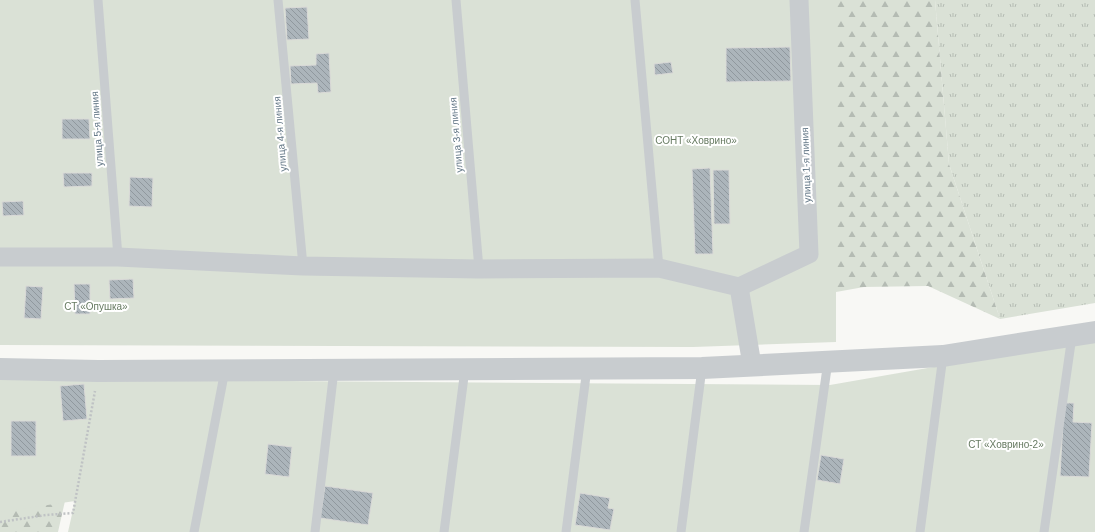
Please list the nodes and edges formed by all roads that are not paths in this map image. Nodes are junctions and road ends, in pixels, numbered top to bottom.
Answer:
1 (98, 0) edge
2 (278, 0) edge
3 (456, 0) edge
4 (635, 0) edge
5 (800, 0) edge
6 (0, 257) edge
7 (118, 257) junction
8 (303, 266) junction
9 (659, 268) junction
10 (479, 269) junction
11 (739, 286) junction
12 (1095, 332) edge
13 (1072, 336) junction
14 (944, 356) junction
15 (828, 361) junction
16 (752, 365) junction
17 (588, 368) junction
18 (702, 368) junction
19 (0, 369) edge
20 (465, 369) junction
21 (225, 370) junction
22 (334, 370) junction
23 (194, 532) edge
24 (315, 532) edge
25 (444, 532) edge
26 (566, 532) edge
27 (681, 532) edge
28 (804, 532) edge
29 (920, 532) edge
30 (1044, 532) edge

1 - 7 lane, улица 5-я линия
2 - 8 lane, улица 4-я линия
3 - 10 lane, улица 3-я линия
4 - 9 lane
5 - 11 street, улица 1-я линия
6 - 7 street
7 - 8 street
8 - 10 street
9 - 10 street
9 - 11 street
11 - 16 street
12 - 13 street
13 - 14 street
13 - 30 lane
14 - 15 street
14 - 29 lane
15 - 16 street
15 - 28 lane
16 - 18 street
17 - 18 street
17 - 20 street
17 - 26 lane
18 - 27 lane
19 - 21 street
20 - 22 street
20 - 25 lane
21 - 22 street
21 - 23 lane
22 - 24 lane

